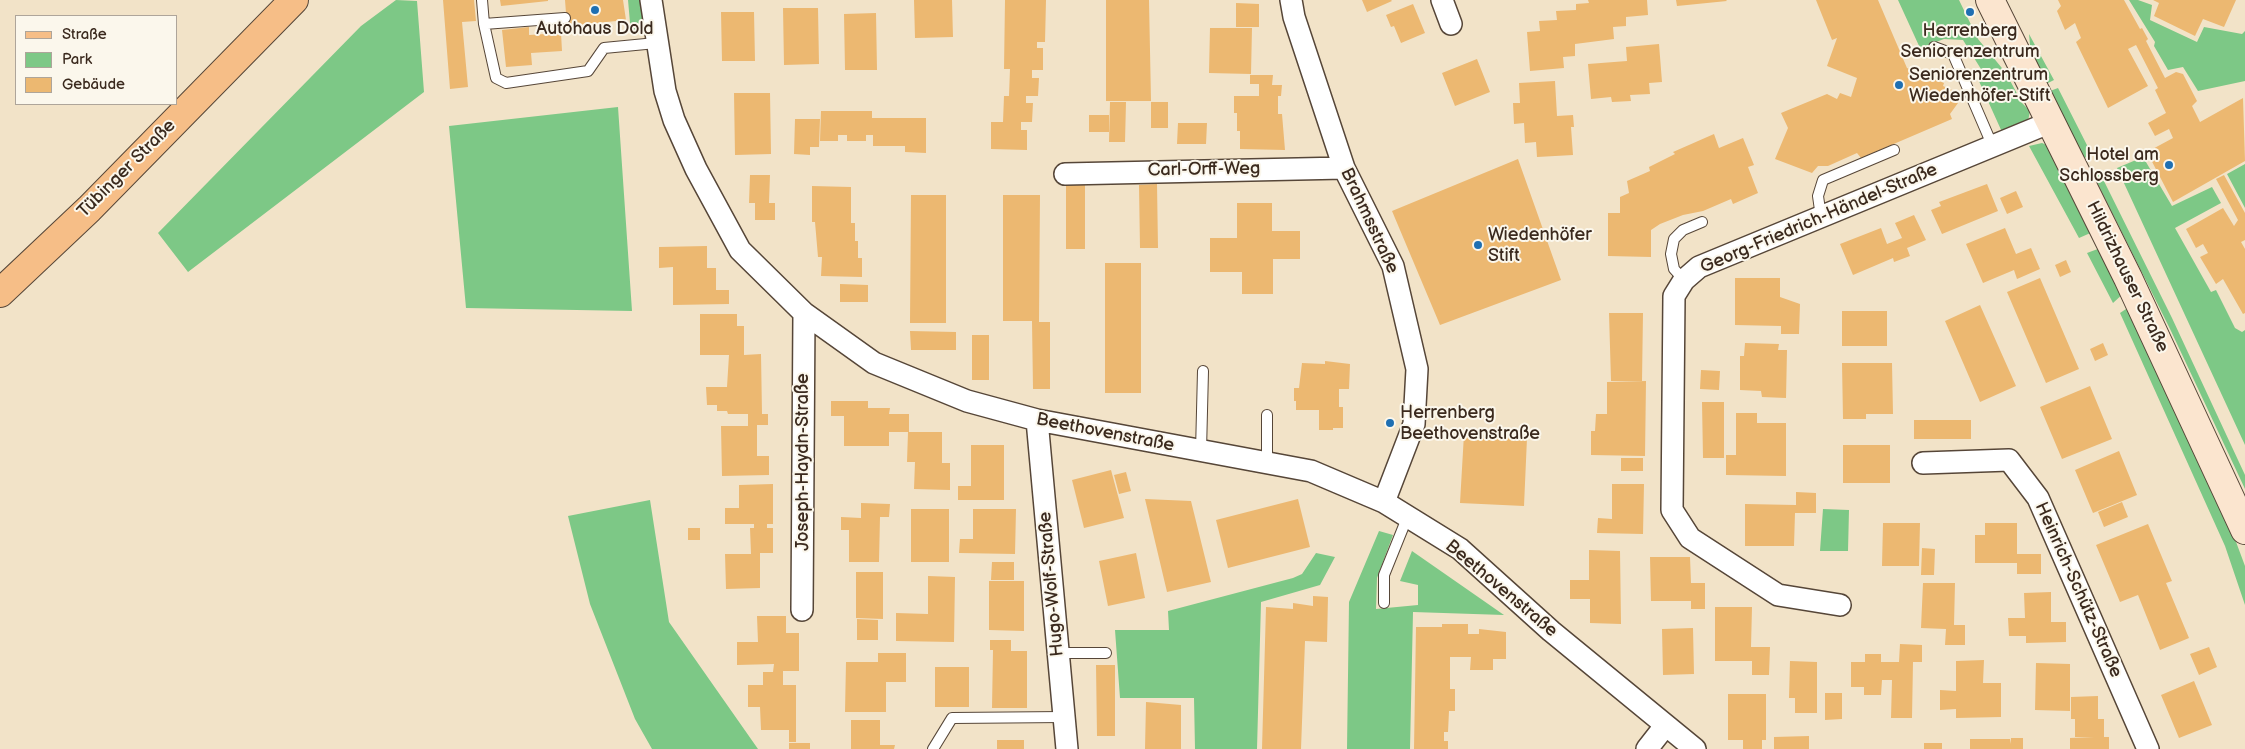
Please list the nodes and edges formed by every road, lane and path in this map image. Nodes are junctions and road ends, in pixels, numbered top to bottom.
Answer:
1 (294, 0) edge
2 (482, 0) edge
3 (1291, 0) edge
4 (1442, 0) edge
5 (1990, 0) edge
6 (658, 1) edge
7 (565, 18) dead end
8 (484, 24) junction
9 (1450, 24) dead end
10 (656, 43) junction
11 (1934, 47) dead end
12 (2051, 122) junction
13 (1993, 146) junction
14 (1894, 150) dead end
15 (1344, 168) junction
16 (1065, 174) dead end
17 (1821, 217) junction
18 (1702, 222) dead end
19 (1684, 280) junction
20 (0, 294) edge
21 (804, 313) junction
22 (1202, 371) dead end
23 (1267, 415) dead end
24 (1037, 420) junction
25 (1201, 451) junction
26 (1267, 462) junction
27 (1923, 463) dead end
28 (1384, 502) junction
29 (1407, 518) junction
30 (2245, 530) edge
31 (1384, 603) dead end
32 (1840, 605) dead end
33 (802, 610) dead end
34 (1058, 653) junction
35 (1106, 653) dead end
36 (1064, 717) junction
37 (1665, 726) junction
38 (933, 749) edge
39 (1067, 749) edge
40 (1647, 749) edge
41 (1695, 749) edge
42 (2148, 749) edge

1 - 20 main road, Tübinger Straße
2 - 8 lane
3 - 15 street, Brahmsstraße
4 - 9 street
5 - 12 main road, Hildrizhauser Straße
6 - 10 street, Beethovenstraße
7 - 8 lane
8 - 10 lane
10 - 21 street, Beethovenstraße
11 - 13 lane
12 - 13 street, Georg-Friedrich-Händel-Straße
12 - 30 main road, Hildrizhauser Straße
13 - 17 street, Georg-Friedrich-Händel-Straße
14 - 17 lane
15 - 16 street, Carl-Orff-Weg
15 - 28 street, Brahmsstraße
17 - 19 street, Georg-Friedrich-Händel-Straße
18 - 19 lane
19 - 32 street, Georg-Friedrich-Händel-Straße
21 - 24 street, Beethovenstraße
21 - 33 street, Joseph-Haydn-Straße
22 - 25 lane
23 - 26 lane
24 - 25 street, Beethovenstraße
24 - 34 street, Hugo-Wolf-Straße
25 - 26 street, Beethovenstraße
26 - 28 street, Beethovenstraße
27 - 42 street, Heinrich-Schütz-Straße
28 - 29 street, Beethovenstraße
29 - 31 lane
29 - 37 street, Beethovenstraße
34 - 35 lane
34 - 36 street, Hugo-Wolf-Straße
36 - 38 lane
36 - 39 street, Hugo-Wolf-Straße
37 - 40 street
37 - 41 street, Beethovenstraße

